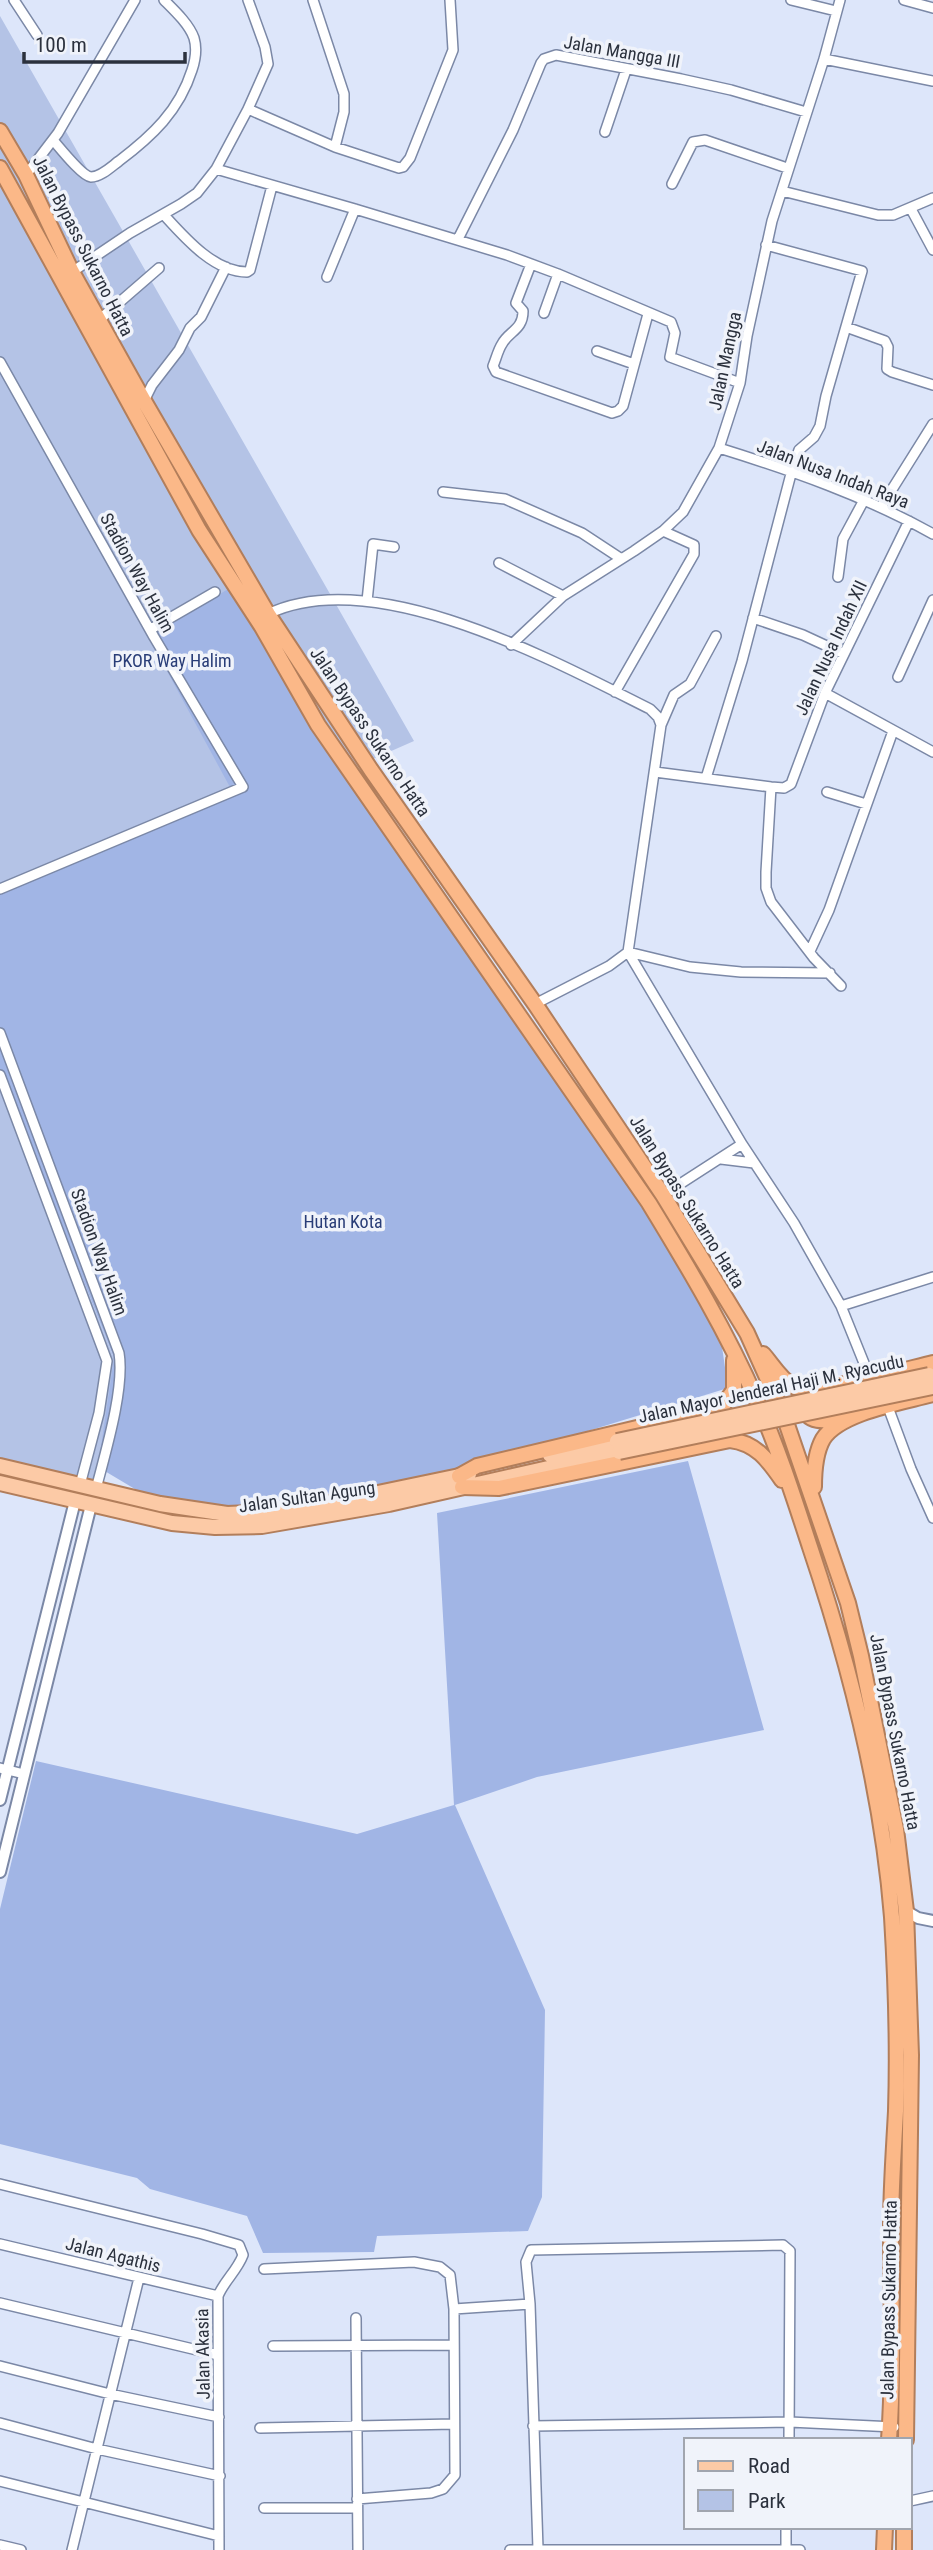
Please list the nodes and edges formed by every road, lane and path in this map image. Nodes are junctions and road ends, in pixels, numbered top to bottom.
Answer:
1 (14, 0) edge
2 (135, 0) edge
3 (164, 0) edge
4 (248, 0) edge
5 (313, 0) edge
6 (450, 0) edge
7 (792, 0) edge
8 (840, 0) edge
9 (904, 0) edge
10 (933, 8) edge
11 (836, 11) junction
12 (37, 35) dead end
13 (824, 59) junction
14 (626, 70) junction
15 (933, 81) edge
16 (248, 110) junction
17 (806, 112) junction
18 (0, 131) edge
19 (605, 132) dead end
20 (52, 140) junction
21 (335, 147) junction
22 (788, 168) junction
23 (0, 169) edge
24 (216, 169) junction
25 (26, 175) junction
26 (672, 184) dead end
27 (272, 186) junction
28 (782, 191) junction
29 (933, 198) edge
30 (355, 209) junction
31 (911, 209) junction
32 (164, 215) junction
33 (458, 239) junction
34 (766, 245) junction
35 (933, 250) edge
36 (531, 264) junction
37 (226, 267) junction
38 (159, 268) dead end
39 (72, 272) junction
40 (558, 274) junction
41 (327, 277) dead end
42 (544, 313) dead end
43 (648, 314) junction
44 (99, 320) junction
45 (846, 327) junction
46 (597, 351) dead end
47 (0, 363) edge
48 (634, 364) junction
49 (740, 383) junction
50 (933, 385) edge
51 (144, 401) junction
52 (933, 424) edge
53 (719, 448) junction
54 (792, 470) junction
55 (443, 492) dead end
56 (864, 500) junction
57 (881, 508) junction
58 (909, 521) junction
59 (663, 531) junction
60 (933, 534) edge
61 (394, 547) dead end
62 (620, 558) junction
63 (499, 563) dead end
64 (838, 577) dead end
65 (215, 592) dead end
66 (563, 596) junction
67 (367, 601) junction
68 (932, 605) edge
69 (268, 614) junction
70 (753, 618) junction
71 (150, 629) junction
72 (716, 636) dead end
73 (511, 645) junction
74 (844, 654) junction
75 (898, 677) dead end
76 (615, 692) junction
77 (825, 693) junction
78 (661, 724) junction
79 (893, 731) junction
80 (933, 752) edge
81 (655, 772) junction
82 (706, 778) junction
83 (771, 787) junction
84 (827, 792) dead end
85 (866, 804) junction
86 (0, 888) edge
87 (810, 951) junction
88 (628, 952) junction
89 (830, 973) junction
90 (841, 986) dead end
91 (535, 1004) junction
92 (0, 1033) edge
93 (566, 1050) junction
94 (550, 1059) junction
95 (0, 1075) edge
96 (742, 1144) junction
97 (721, 1159) junction
98 (754, 1163) junction
99 (663, 1195) junction
100 (933, 1277) edge
101 (842, 1306) junction
102 (747, 1334) junction
103 (732, 1350) junction
104 (870, 1378) junction
105 (932, 1380) edge
106 (815, 1389) junction
107 (888, 1406) junction
108 (721, 1408) junction
109 (864, 1413) junction
110 (730, 1440) junction
111 (618, 1447) joint
112 (0, 1466) edge
113 (460, 1482) junction
114 (0, 1483) edge
115 (80, 1485) junction
116 (96, 1489) junction
117 (793, 1496) junction
118 (75, 1501) junction
119 (91, 1504) junction
120 (815, 1504) junction
121 (933, 1518) edge
122 (4, 1769) edge
123 (24, 1774) junction
124 (0, 1800) edge
125 (0, 1872) edge
126 (906, 1911) junction
127 (933, 1921) edge
128 (0, 2184) edge
129 (0, 2244) edge
130 (264, 2269) dead end
131 (139, 2278) junction
132 (892, 2278) junction
133 (908, 2278) junction
134 (218, 2297) junction
135 (0, 2303) edge
136 (530, 2304) junction
137 (453, 2309) junction
138 (356, 2318) dead end
139 (891, 2319) junction
140 (907, 2319) junction
141 (125, 2334) junction
142 (452, 2345) junction
143 (273, 2346) dead end
144 (356, 2346) junction
145 (218, 2355) junction
146 (0, 2366) edge
147 (110, 2394) junction
148 (219, 2417) junction
149 (790, 2422) junction
150 (0, 2423) edge
151 (454, 2424) junction
152 (533, 2426) junction
153 (357, 2427) junction
154 (260, 2428) dead end
155 (890, 2433) edge
156 (906, 2434) edge
157 (789, 2438) edge
158 (97, 2449) junction
159 (220, 2476) junction
160 (0, 2482) edge
161 (933, 2496) edge
162 (912, 2501) edge
163 (83, 2503) junction
164 (357, 2503) junction
165 (264, 2508) dead end
166 (786, 2529) edge
167 (885, 2529) edge
168 (904, 2529) edge
169 (219, 2536) junction
170 (0, 2545) edge
171 (538, 2549) edge
172 (786, 2549) edge
173 (21, 2550) edge
174 (72, 2550) edge
175 (219, 2550) edge
176 (358, 2550) edge
177 (510, 2550) edge
178 (800, 2550) edge
179 (884, 2550) edge
180 (904, 2550) edge

1 - 12 street
2 - 20 street
3 - 20 street
4 - 16 street
5 - 21 street
6 - 21 street
7 - 11 street
8 - 11 street, Jalan Mangga
9 - 10 street
11 - 13 street, Jalan Mangga
13 - 15 street
13 - 17 street, Jalan Mangga
14 - 17 street, Jalan Mangga III
14 - 19 street
14 - 33 street, Jalan Mangga III
16 - 21 street
16 - 24 street
17 - 22 street, Jalan Mangga
18 - 25 highway, Jalan Bypass Sukarno Hatta
20 - 25 street
22 - 26 street
22 - 28 street, Jalan Mangga
23 - 94 highway, Jalan Bypass Sukarno Hatta
24 - 27 street
24 - 32 street
25 - 39 highway, Jalan Bypass Sukarno Hatta
27 - 30 street
27 - 37 street
28 - 31 street
28 - 34 street, Jalan Mangga
29 - 31 street
30 - 33 street
30 - 41 street
31 - 35 street
32 - 37 street
32 - 39 street
33 - 36 street
34 - 45 street
34 - 49 street, Jalan Mangga
36 - 40 street
36 - 48 street
37 - 51 street
38 - 44 street
39 - 44 highway, Jalan Bypass Sukarno Hatta
40 - 42 street
40 - 43 street
43 - 48 street
43 - 49 street
44 - 51 highway, Jalan Bypass Sukarno Hatta
45 - 50 street
45 - 54 street
46 - 48 street
47 - 71 street, Stadion Way Halim
49 - 53 street, Jalan Mangga
51 - 69 highway, Jalan Bypass Sukarno Hatta
52 - 57 street
53 - 54 street, Jalan Nusa Indah Raya
53 - 59 street, Jalan Mangga
54 - 56 street, Jalan Nusa Indah Raya
54 - 70 street
55 - 62 street
56 - 57 street, Jalan Nusa Indah Raya
56 - 64 street
57 - 58 street, Jalan Nusa Indah Raya
58 - 60 street, Jalan Nusa Indah Raya
58 - 74 street, Jalan Nusa Indah XII
59 - 62 street, Jalan Mangga
59 - 76 street
61 - 67 street
62 - 66 street, Jalan Mangga
63 - 66 street
65 - 71 street
66 - 73 street, Jalan Mangga
67 - 69 street
67 - 73 street
68 - 75 street
69 - 91 highway, Jalan Bypass Sukarno Hatta
70 - 74 street
70 - 82 street
71 - 86 street, Stadion Way Halim
72 - 78 street
73 - 76 street
74 - 77 street, Jalan Nusa Indah XII
76 - 78 street
77 - 79 street
77 - 83 street, Jalan Nusa Indah XII
78 - 81 street
79 - 80 street
79 - 85 street
81 - 82 street
81 - 88 street
82 - 83 street
83 - 87 street
84 - 85 street
85 - 87 street
87 - 89 street
88 - 89 street
88 - 91 street
88 - 96 street
89 - 90 street
91 - 93 highway, Jalan Bypass Sukarno Hatta
92 - 116 street, Stadion Way Halim
93 - 94 highway
93 - 99 highway, Jalan Bypass Sukarno Hatta
94 - 103 highway, Jalan Bypass Sukarno Hatta
95 - 115 street, Stadion Way Halim
96 - 97 street
96 - 98 street
97 - 98 street
97 - 99 street
98 - 101 street
99 - 102 highway, Jalan Bypass Sukarno Hatta
100 - 101 street
101 - 104 street
102 - 106 highway
102 - 120 highway, Jalan Bypass Sukarno Hatta
103 - 108 highway
103 - 117 highway, Jalan Bypass Sukarno Hatta
104 - 105 highway
104 - 106 highway
105 - 107 highway
105 - 111 main road, Jalan Mayor Jenderal Haji M. Ryacudu, bridge
106 - 109 highway
107 - 109 highway
107 - 121 street
108 - 110 highway
108 - 113 highway
109 - 120 highway
110 - 113 highway
110 - 117 highway
111 - 113 main road, Jalan Sultan Agung
112 - 115 main road, Jalan Sultan Agung
113 - 116 main road, Jalan Sultan Agung
113 - 119 main road, Jalan Sultan Agung
114 - 118 main road, Jalan Sultan Agung
115 - 116 main road, Jalan Sultan Agung
117 - 132 highway, Jalan Bypass Sukarno Hatta
118 - 119 main road, Jalan Sultan Agung
118 - 122 street
119 - 123 street
120 - 126 highway, Jalan Bypass Sukarno Hatta
122 - 123 street
122 - 124 street
123 - 125 street
126 - 127 street
126 - 133 highway, Jalan Bypass Sukarno Hatta
128 - 134 street, Jalan Akasia
129 - 131 street, Jalan Agathis
130 - 137 street
131 - 134 street, Jalan Agathis
131 - 141 street
132 - 133 highway
132 - 139 highway, Jalan Bypass Sukarno Hatta
133 - 140 highway, Jalan Bypass Sukarno Hatta
134 - 145 street, Jalan Akasia
135 - 141 street
136 - 137 street
136 - 149 street
136 - 152 street
137 - 142 street
138 - 144 street
139 - 140 highway
139 - 155 highway, Jalan Bypass Sukarno Hatta
140 - 156 highway, Jalan Bypass Sukarno Hatta
141 - 145 street
141 - 147 street
142 - 144 street
142 - 151 street
143 - 144 street
144 - 153 street
145 - 148 street, Jalan Akasia
146 - 147 street
147 - 148 street
147 - 158 street
148 - 159 street, Jalan Akasia
149 - 152 street
149 - 155 street
149 - 157 street
150 - 158 street
151 - 153 street
151 - 164 street
152 - 171 street
153 - 154 street
153 - 164 street
155 - 156 street
158 - 159 street
158 - 163 street
159 - 169 street, Jalan Akasia
160 - 163 street
161 - 162 street
163 - 169 street
163 - 174 street
164 - 165 street
164 - 176 street
166 - 172 street
167 - 179 highway
168 - 180 highway
169 - 175 street, Jalan Akasia
170 - 173 street
171 - 172 street
171 - 177 street
172 - 178 street

